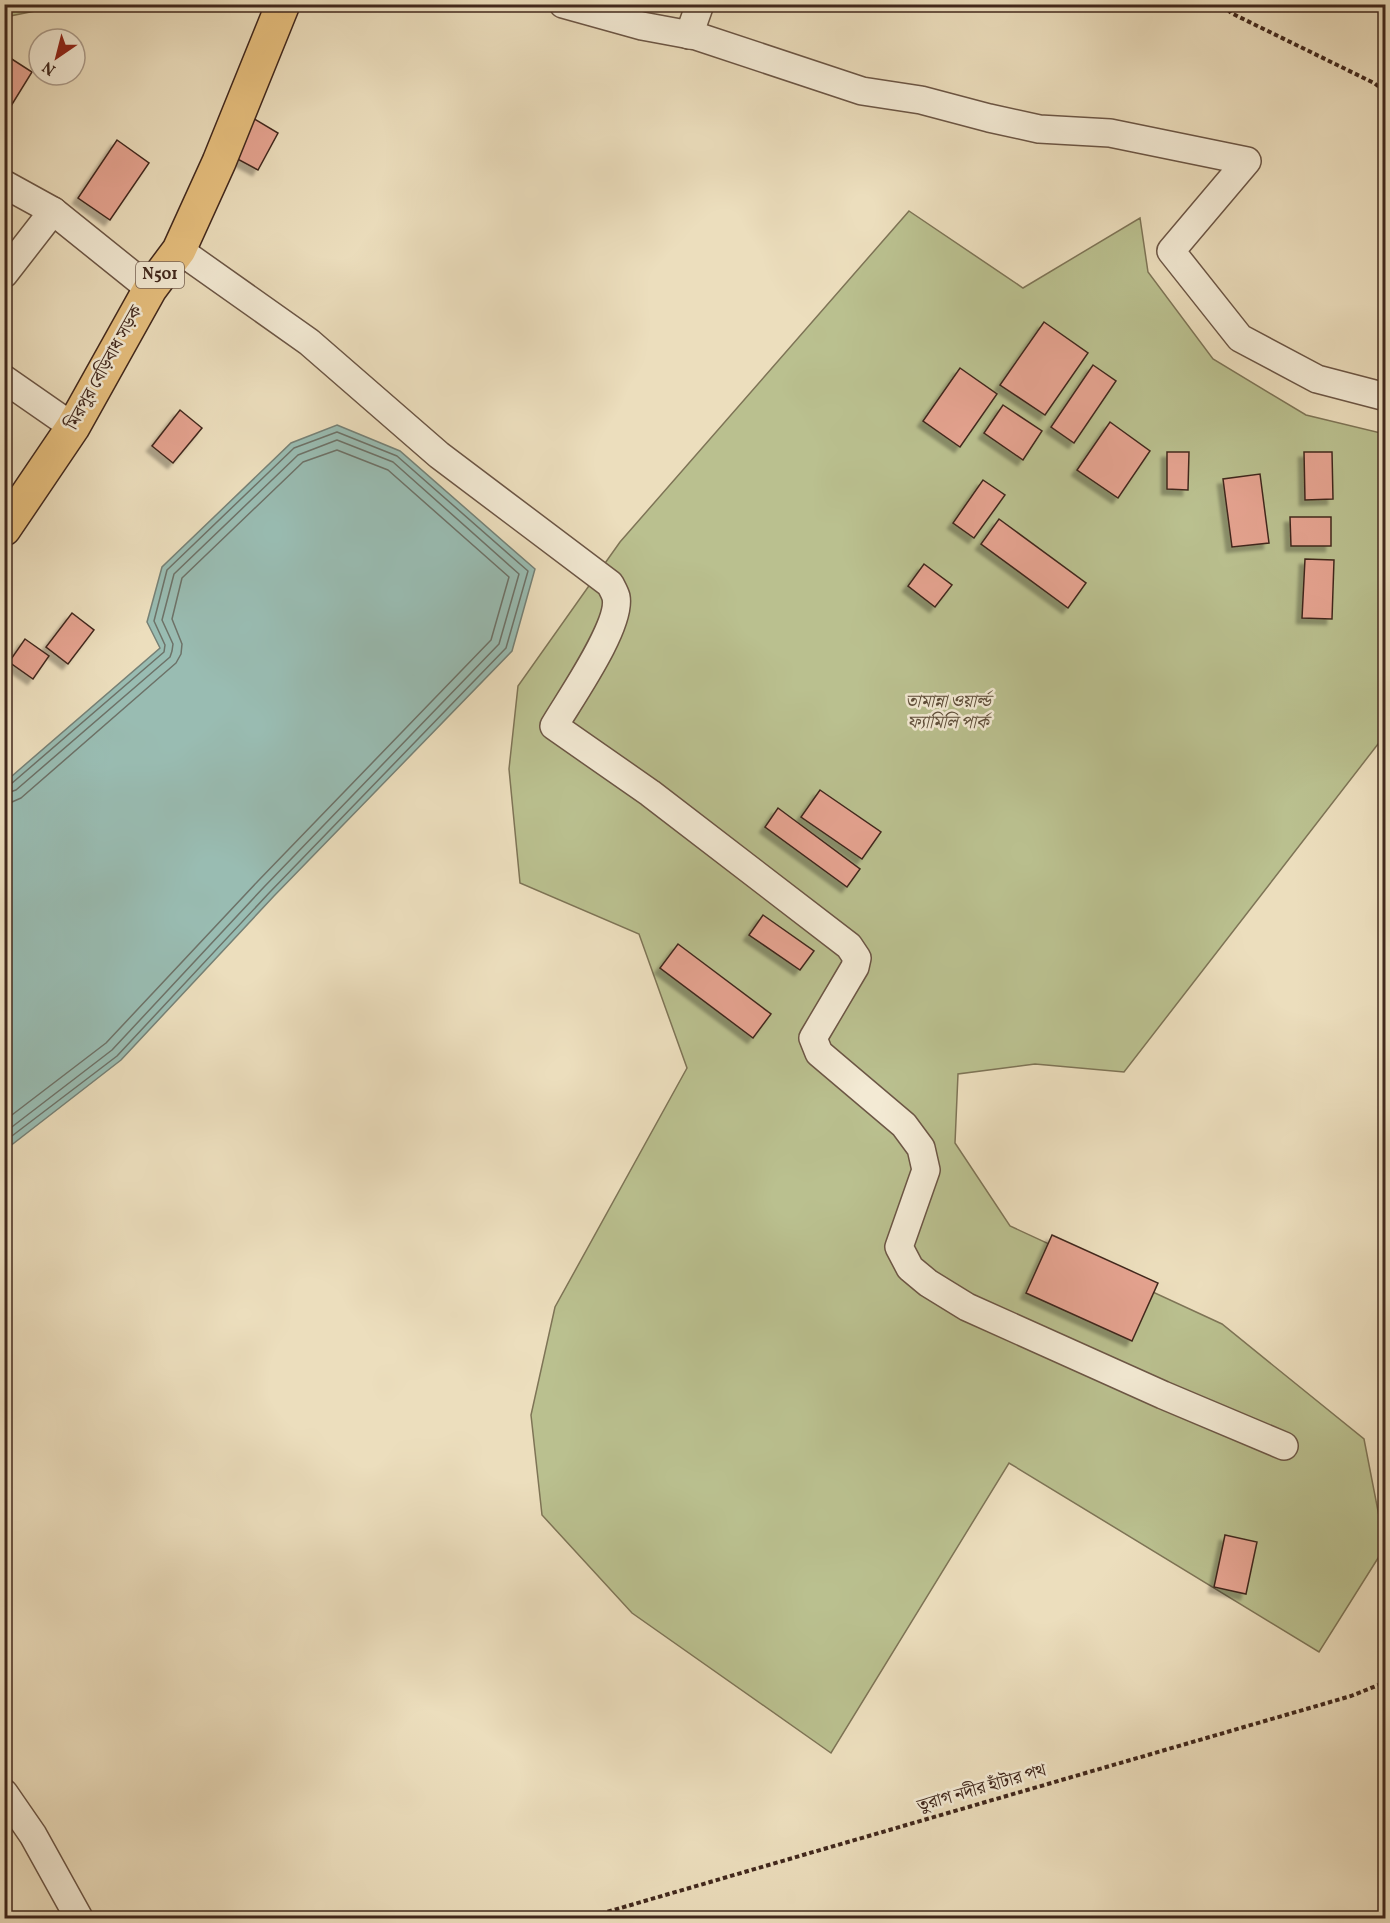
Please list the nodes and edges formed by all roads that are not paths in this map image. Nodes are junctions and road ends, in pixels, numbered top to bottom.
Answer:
1 (283, 4) edge
2 (563, 4) edge
3 (700, 4) edge
4 (689, 35) junction
5 (4, 184) edge
6 (53, 212) junction
7 (179, 250) junction
8 (4, 274) edge
9 (150, 289) junction
10 (4, 379) edge
11 (1386, 397) edge
12 (73, 427) junction
13 (4, 529) edge
14 (1284, 1446) dead end
15 (4, 1793) edge
16 (78, 1918) edge

1 - 7 highway, মিরপুর বেড়িবাধ সড়ক / N501
2 - 4 street
3 - 4 street
4 - 11 street
5 - 6 street
6 - 8 street
6 - 9 street
7 - 9 highway, মিরপুর বেড়িবাধ সড়ক / N501
7 - 14 street
9 - 12 highway, মিরপুর বেড়িবাধ সড়ক / N501
10 - 12 street
12 - 13 highway, মিরপুর বেড়িবাধ সড়ক / N501
15 - 16 street

